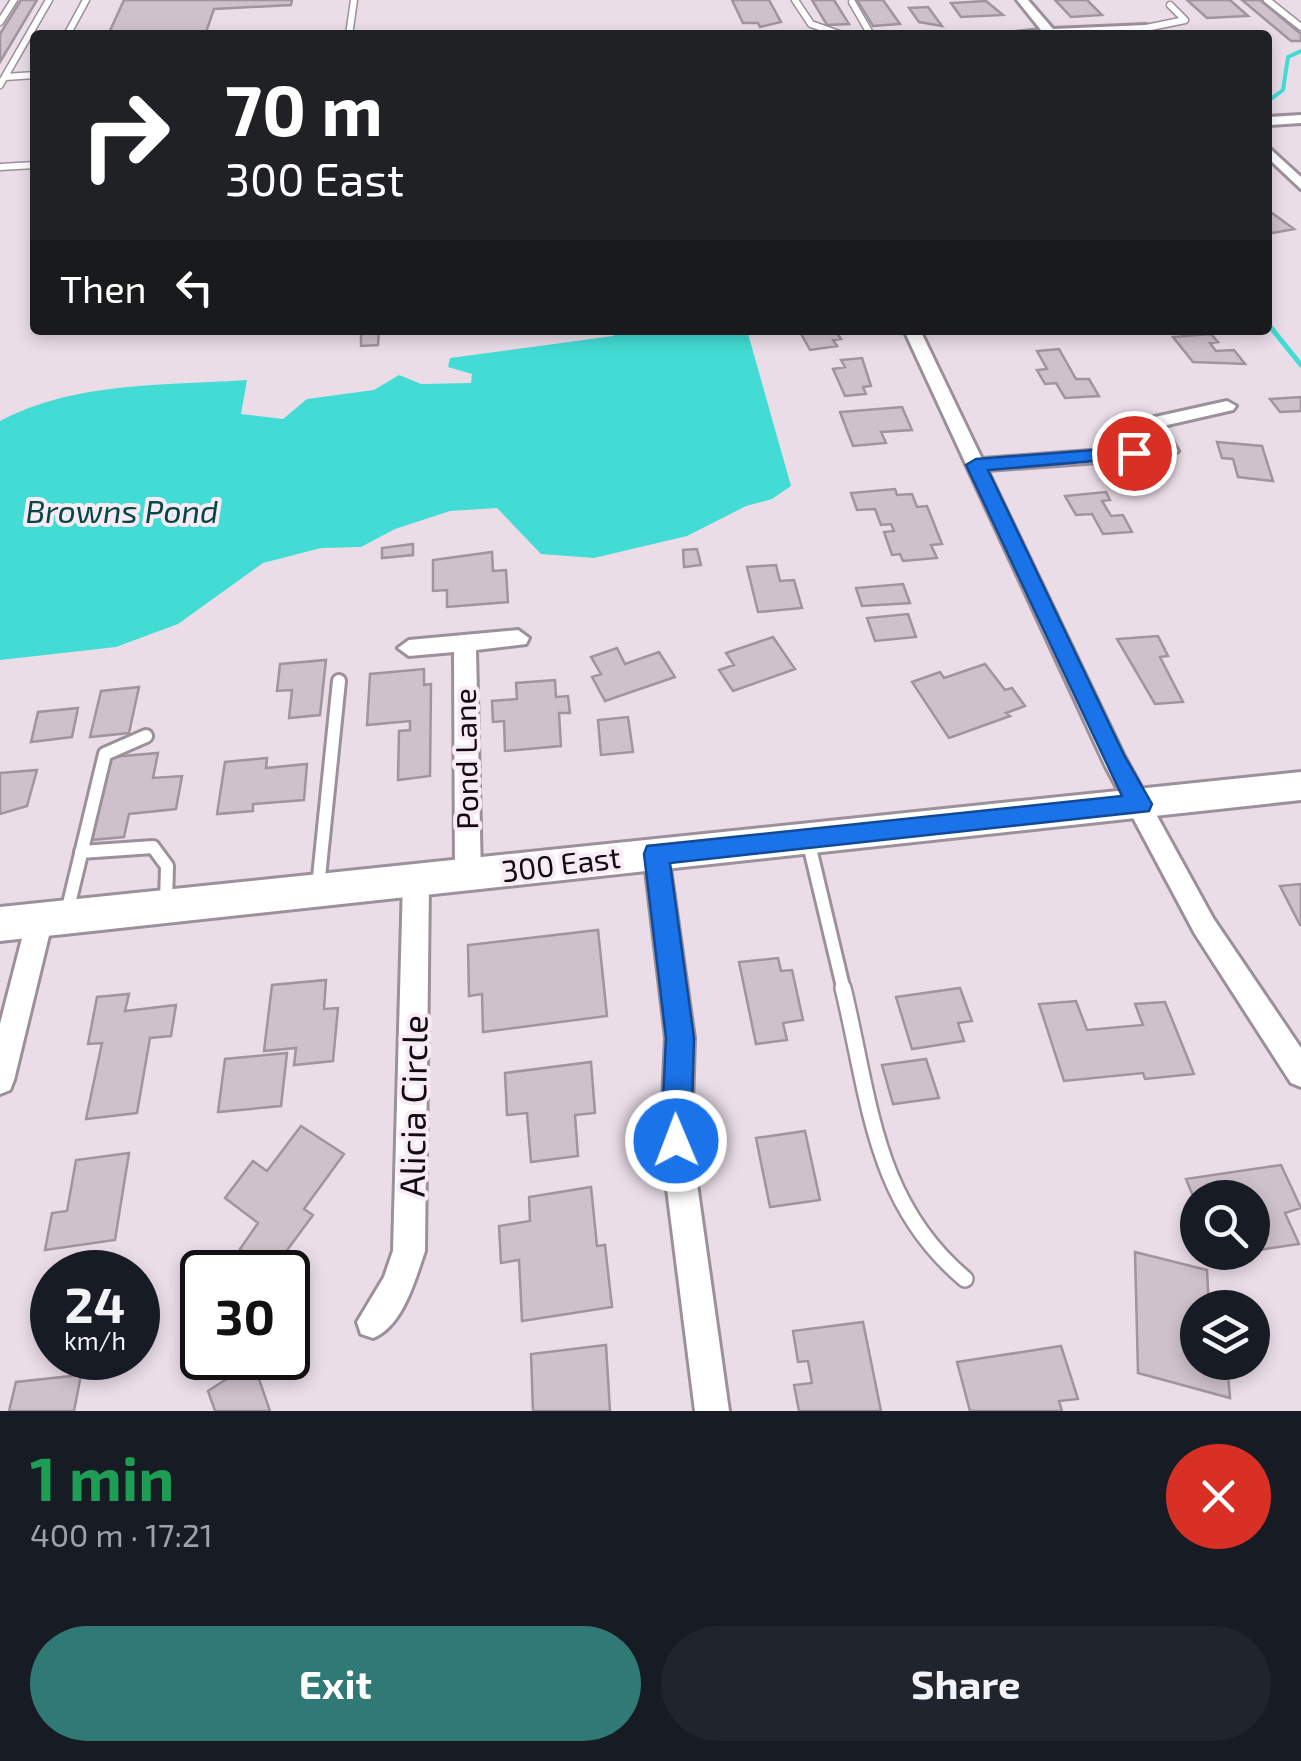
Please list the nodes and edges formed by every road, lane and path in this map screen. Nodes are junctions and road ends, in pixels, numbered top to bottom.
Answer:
1 (14, 0) edge
2 (49, 0) edge
3 (86, 0) edge
4 (354, 0) edge
5 (795, 0) edge
6 (1022, 0) edge
7 (1267, 0) edge
8 (852, 2) edge
9 (1170, 5) dead end
10 (1301, 11) edge
11 (1282, 12) junction
12 (0, 22) edge
13 (1301, 27) edge
14 (1146, 28) junction
15 (32, 30) edge
16 (70, 30) edge
17 (350, 30) edge
18 (828, 30) edge
19 (868, 30) edge
20 (1053, 30) edge
21 (1123, 30) edge
22 (1151, 30) edge
23 (30, 33) edge
24 (30, 76) edge
25 (5, 77) junction
26 (0, 85) edge
27 (1301, 119) edge
28 (1272, 121) edge
29 (1272, 156) edge
30 (30, 165) edge
31 (0, 167) edge
32 (1301, 185) edge
33 (914, 335) edge
34 (1227, 406) dead end
35 (976, 465) junction
36 (518, 638) dead end
37 (465, 643) junction
38 (410, 648) dead end
39 (339, 681) dead end
40 (146, 736) dead end
41 (1301, 786) edge
42 (1140, 804) junction
43 (808, 836) junction
44 (81, 852) junction
45 (656, 854) junction
46 (468, 876) junction
47 (416, 881) junction
48 (318, 891) junction
49 (165, 906) junction
50 (53, 918) junction
51 (0, 924) edge
52 (1301, 1073) edge
53 (0, 1080) edge
54 (965, 1279) dead end
55 (373, 1322) dead end
56 (712, 1411) edge

1 - 12 lane
2 - 15 lane
3 - 16 lane
4 - 17 lane
5 - 18 lane
6 - 20 street
7 - 11 lane
8 - 19 lane
9 - 14 lane
10 - 11 lane
11 - 13 lane
14 - 21 street
14 - 22 lane
23 - 25 lane
24 - 25 lane
25 - 26 lane
27 - 28 street
29 - 32 street
30 - 31 lane
33 - 35 street
34 - 35 street
35 - 42 street
36 - 37 street, Pond Lane
37 - 38 street, Pond Lane
37 - 46 street, Pond Lane
39 - 48 lane
40 - 44 lane
41 - 42 main road, 300 East
42 - 43 main road, 300 East
42 - 52 street
43 - 45 main road, 300 East
43 - 54 lane
44 - 49 lane
44 - 50 lane
45 - 46 main road, 300 East
45 - 56 street
46 - 47 main road, 300 East
47 - 48 main road, 300 East
47 - 55 street, Alicia Circle
48 - 49 main road, 300 East
49 - 50 main road, 300 East
50 - 51 main road, 300 East
50 - 53 street

